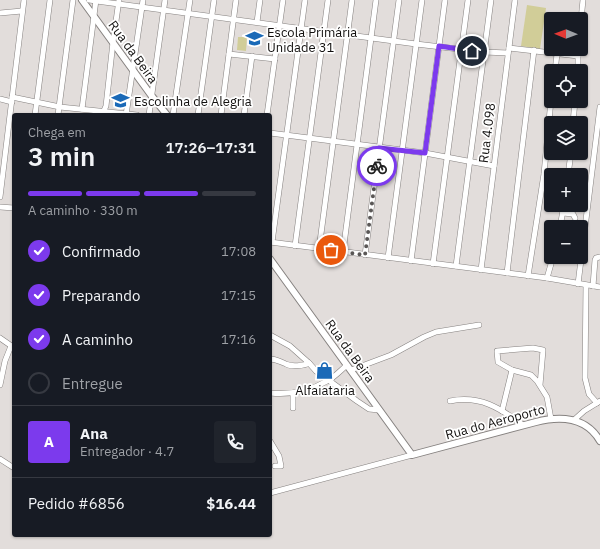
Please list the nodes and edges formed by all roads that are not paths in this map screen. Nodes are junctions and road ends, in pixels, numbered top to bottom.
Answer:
1 (24, 0) edge
2 (50, 0) edge
3 (73, 0) edge
4 (82, 0) edge
5 (89, 0) edge
6 (96, 0) edge
7 (143, 0) edge
8 (165, 0) edge
9 (190, 0) edge
10 (214, 0) edge
11 (236, 0) edge
12 (260, 0) edge
13 (283, 0) edge
14 (305, 0) edge
15 (328, 0) edge
16 (352, 0) edge
17 (376, 0) edge
18 (399, 0) edge
19 (422, 0) edge
20 (445, 0) edge
21 (468, 0) edge
22 (491, 0) edge
23 (515, 0) edge
24 (583, 0) edge
25 (119, 2) edge
26 (142, 8) junction
27 (164, 10) junction
28 (0, 12) edge
29 (22, 12) junction
30 (582, 12) edge
31 (188, 13) junction
32 (212, 16) junction
33 (95, 17) junction
34 (233, 19) junction
35 (257, 22) junction
36 (280, 26) junction
37 (301, 29) junction
38 (324, 32) junction
39 (347, 35) junction
40 (371, 38) junction
41 (394, 41) junction
42 (113, 42) junction
43 (416, 44) junction
44 (439, 46) junction
45 (461, 49) junction
46 (509, 50) junction
47 (534, 50) junction
48 (484, 52) junction
49 (544, 52) edge
50 (229, 54) junction
51 (252, 56) junction
52 (578, 56) edge
53 (275, 59) junction
54 (578, 64) edge
55 (133, 70) junction
56 (151, 96) junction
57 (0, 99) edge
58 (12, 100) junction
59 (37, 101) junction
60 (60, 107) junction
61 (600, 107) edge
62 (550, 108) edge
63 (82, 110) junction
64 (35, 113) edge
65 (58, 113) edge
66 (103, 113) edge
67 (126, 113) edge
68 (149, 113) edge
69 (165, 113) edge
70 (172, 113) edge
71 (198, 113) edge
72 (221, 113) edge
73 (244, 113) edge
74 (267, 113) edge
75 (272, 133) edge
76 (287, 135) junction
77 (310, 138) junction
78 (333, 141) junction
79 (357, 145) junction
80 (379, 148) junction
81 (3, 149) edge
82 (402, 150) junction
83 (425, 153) junction
84 (447, 156) junction
85 (470, 160) junction
86 (494, 166) junction
87 (0, 198) edge
88 (0, 207) edge
89 (12, 208) edge
90 (563, 213) joint
91 (575, 218) dead end
92 (562, 220) edge
93 (272, 235) edge
94 (272, 242) edge
95 (295, 246) junction
96 (320, 249) junction
97 (343, 252) junction
98 (365, 255) junction
99 (600, 257) edge
100 (388, 258) junction
101 (412, 261) junction
102 (272, 262) edge
103 (433, 264) junction
104 (551, 264) edge
105 (456, 266) junction
106 (480, 270) junction
107 (507, 273) junction
108 (528, 276) junction
109 (547, 278) junction
110 (578, 284) junction
111 (586, 285) junction
112 (593, 286) junction
113 (600, 287) edge
114 (479, 325) dead end
115 (272, 336) edge
116 (0, 338) edge
117 (12, 346) edge
118 (12, 349) edge
119 (272, 359) edge
120 (309, 362) junction
121 (349, 368) junction
122 (512, 370) junction
123 (1, 371) edge
124 (328, 380) junction
125 (0, 385) edge
126 (540, 385) junction
127 (272, 393) edge
128 (293, 393) junction
129 (450, 401) dead end
130 (598, 402) edge
131 (293, 408) dead end
132 (379, 410) junction
133 (502, 411) junction
134 (551, 419) junction
135 (574, 420) junction
136 (523, 425) junction
137 (600, 440) edge
138 (272, 445) edge
139 (412, 455) junction
140 (0, 459) edge
141 (275, 466) dead end
142 (12, 467) edge
143 (272, 492) edge

1 - 29 street
2 - 59 street
3 - 60 street
4 - 33 main road, Rua da Beira
5 - 6 street
6 - 25 street
6 - 33 street
7 - 26 street
8 - 27 street
9 - 31 street
10 - 32 street
11 - 34 street
12 - 35 street
13 - 36 street
14 - 37 street
15 - 38 street
16 - 39 street
17 - 40 street
18 - 41 street
19 - 43 street
20 - 44 street
21 - 45 street
22 - 48 street
23 - 46 street, Rua 4.098
24 - 30 street
25 - 26 street
25 - 42 street
26 - 27 street
26 - 55 street
27 - 31 street
27 - 56 street
28 - 29 street
29 - 58 street
31 - 32 street
31 - 70 street
32 - 34 street
32 - 71 street
33 - 42 main road, Rua da Beira
33 - 63 street
34 - 35 street
34 - 50 street
35 - 36 street
36 - 37 street
36 - 53 street
37 - 38 street
37 - 76 street
38 - 39 street
38 - 77 street
39 - 40 street
39 - 78 street
40 - 41 street
40 - 79 street
41 - 43 street
41 - 80 street
42 - 55 main road, Rua da Beira
42 - 66 street
43 - 44 street
43 - 82 street
44 - 45 street
44 - 83 street
45 - 48 street
45 - 84 street
46 - 47 street
46 - 48 street
46 - 86 street, Rua 4.098
47 - 49 street
47 - 107 street
48 - 85 street
50 - 51 street
50 - 72 street
51 - 53 street
51 - 73 street
52 - 54 street
53 - 74 street
55 - 56 main road, Rua da Beira
55 - 67 street
56 - 68 street
56 - 69 main road, Rua da Beira
57 - 58 street
58 - 59 street
58 - 81 street
59 - 60 street
59 - 64 street
60 - 63 street
60 - 65 street
61 - 110 street
62 - 108 street
63 - 66 street
75 - 76 street
76 - 77 street
76 - 93 street
77 - 78 street
77 - 95 street
78 - 79 street
78 - 96 street
79 - 80 street
79 - 97 street
80 - 82 street
80 - 98 street
81 - 87 street
82 - 83 street
82 - 100 street
83 - 84 street
83 - 101 street
84 - 85 street
84 - 103 street
85 - 86 street
85 - 105 street
86 - 106 street, Rua 4.098
88 - 89 street
90 - 91 street
90 - 92 street
94 - 95 street
95 - 96 street
96 - 97 street
97 - 98 street
98 - 100 street
99 - 112 street
100 - 101 street
101 - 103 street
102 - 121 main road, Rua da Beira
103 - 105 street
104 - 109 street
105 - 106 street
106 - 107 street
107 - 108 street
108 - 109 street
109 - 110 street
110 - 111 street
111 - 112 street
111 - 130 street
112 - 113 street
114 - 121 street
115 - 120 street
116 - 117 street
118 - 123 street
119 - 120 street
120 - 124 street
121 - 124 street
121 - 132 main road, Rua da Beira
122 - 126 street
122 - 126 street
122 - 133 street
123 - 125 street
124 - 128 street
124 - 132 street
126 - 134 street
127 - 128 street
128 - 131 street
129 - 133 street
130 - 135 street
132 - 139 main road, Rua da Beira
133 - 136 street
134 - 135 main road, Rua do Aeroporto
134 - 136 main road, Rua do Aeroporto
135 - 137 main road, Rua do Aeroporto
136 - 139 main road, Rua do Aeroporto
138 - 141 street
139 - 143 street
140 - 142 street

